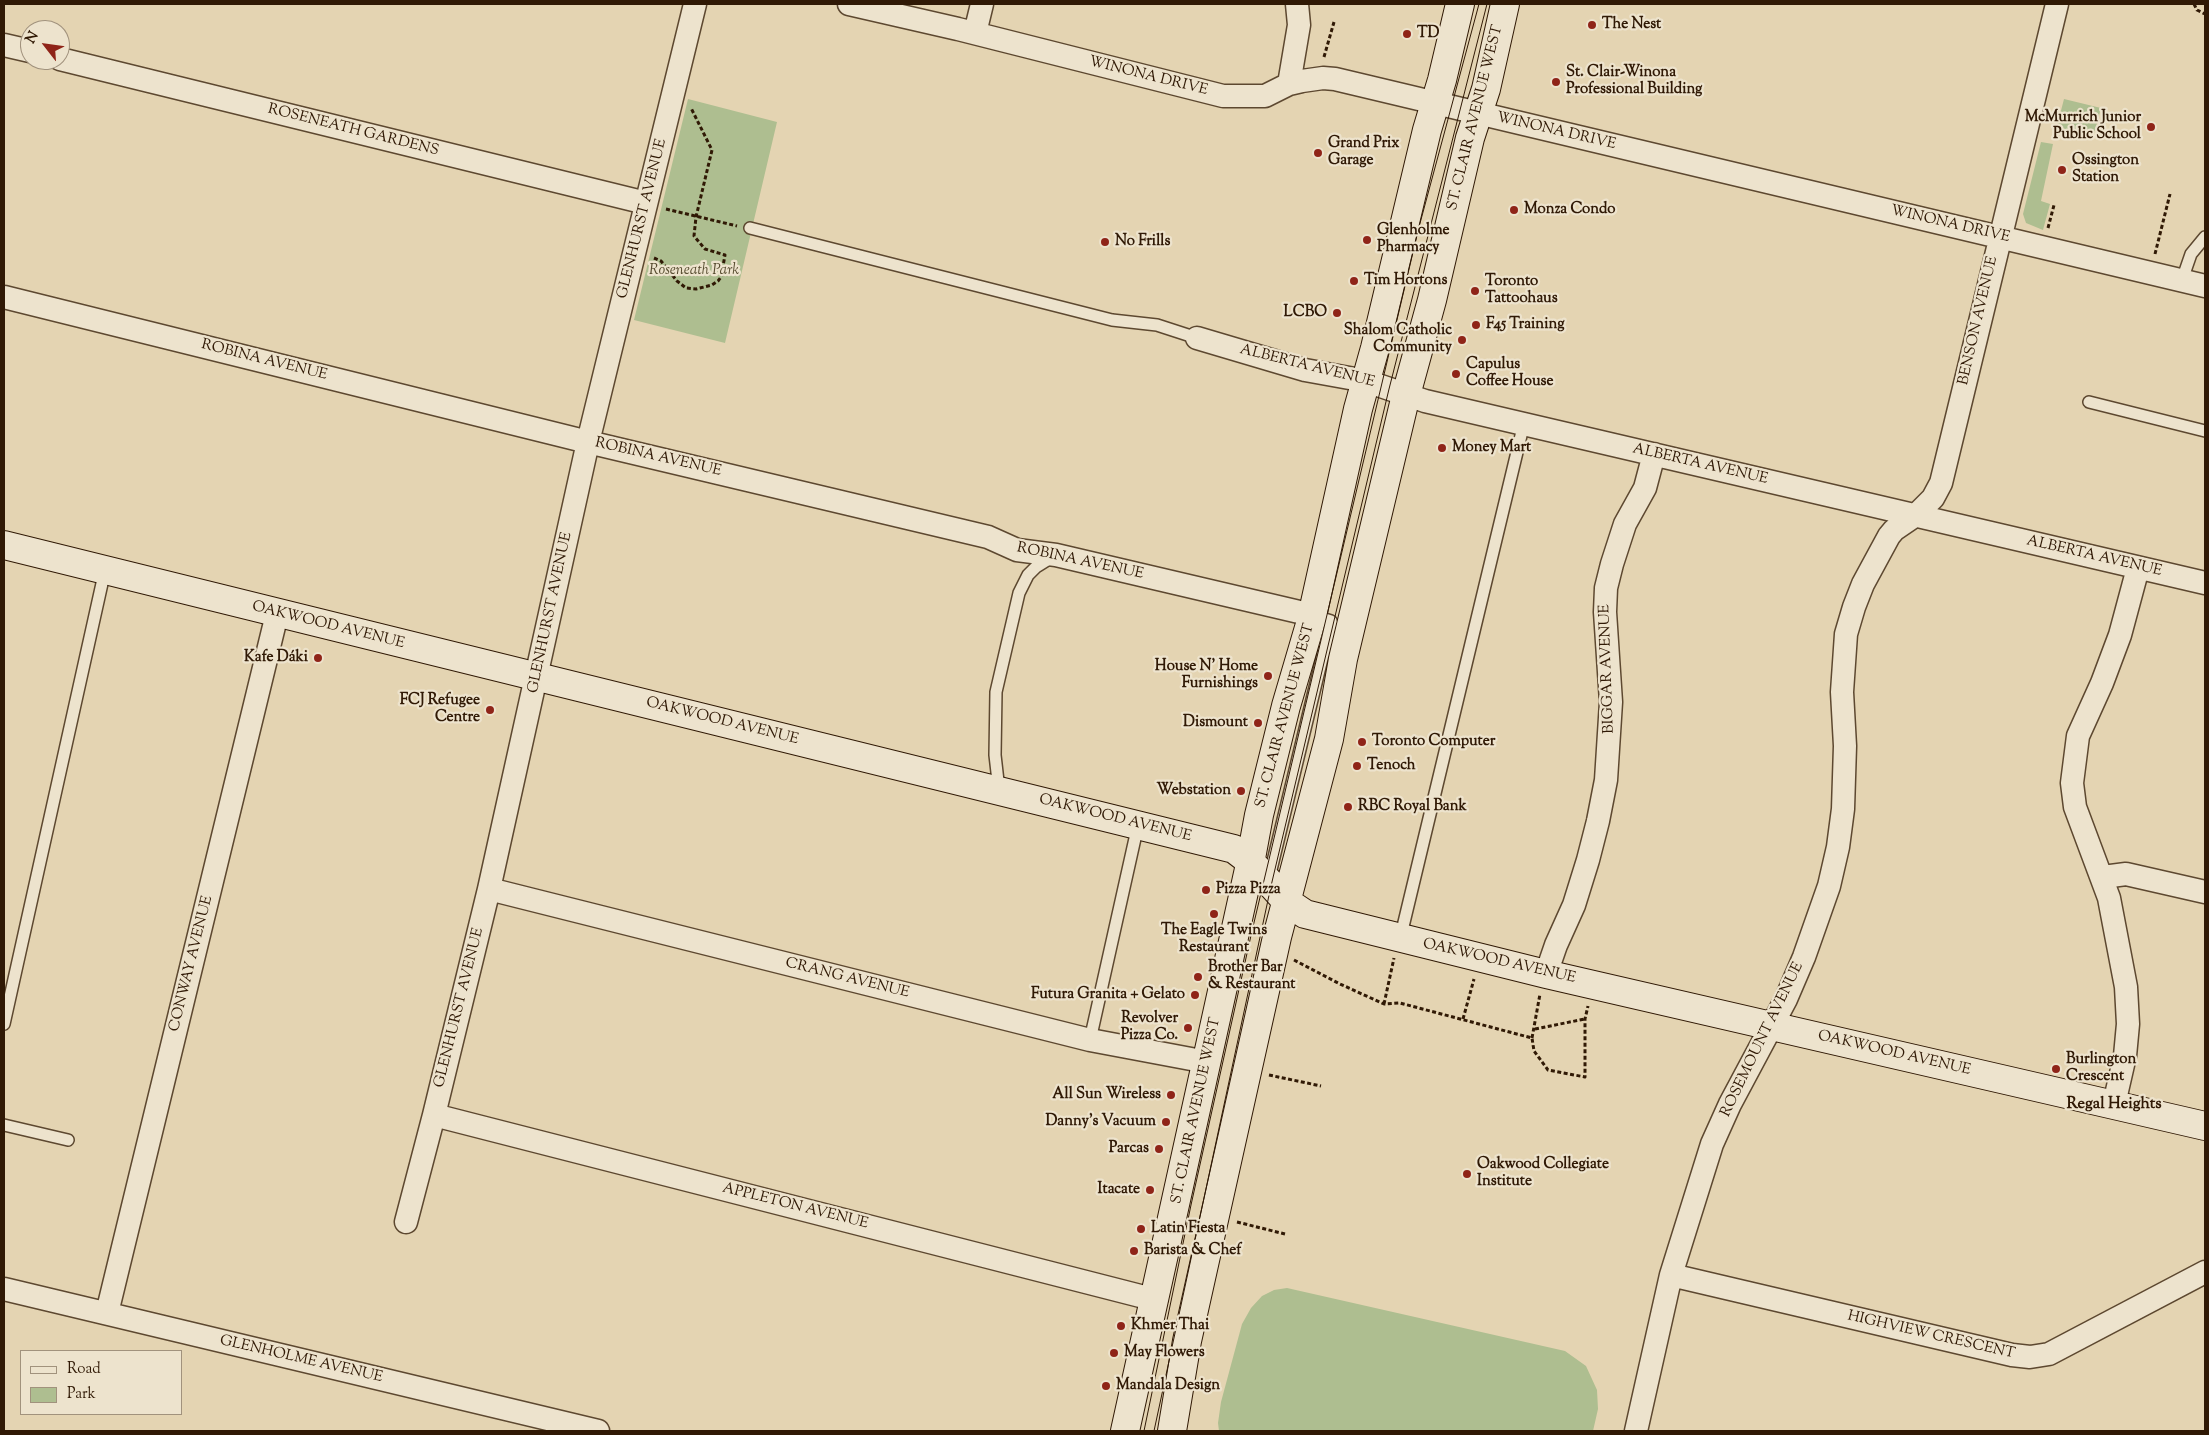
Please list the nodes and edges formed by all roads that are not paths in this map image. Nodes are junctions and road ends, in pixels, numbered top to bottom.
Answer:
1 (695, 4) edge
2 (850, 4) edge
3 (982, 4) edge
4 (1297, 4) edge
5 (1460, 4) edge
6 (1505, 4) edge
7 (2057, 4) edge
8 (975, 33) junction
9 (4, 45) edge
10 (20, 49) edge
11 (70, 61) edge
12 (1289, 84) junction
13 (1434, 104) junction
14 (1479, 113) junction
15 (655, 206) junction
16 (750, 228) road end
17 (1999, 237) junction
18 (2205, 237) edge
19 (2182, 280) junction
20 (2205, 286) edge
21 (4, 297) edge
22 (1197, 338) joint
23 (1366, 381) junction
24 (1406, 395) junction
25 (2089, 402) dead end
26 (1524, 423) junction
27 (2205, 431) edge
28 (588, 442) junction
29 (1654, 454) junction
30 (1916, 515) junction
31 (4, 545) edge
32 (1056, 555) junction
33 (2138, 568) junction
34 (106, 570) junction
35 (2205, 583) edge
36 (277, 614) junction
37 (1312, 615) junction
38 (537, 676) junction
39 (999, 790) junction
40 (1138, 825) junction
41 (1251, 862) junction
42 (2103, 877) junction
43 (1268, 882) junction
44 (489, 889) junction
45 (2205, 892) edge
46 (1287, 902) junction
47 (1397, 948) junction
48 (1543, 982) junction
49 (4, 1024) edge
50 (1772, 1026) junction
51 (1090, 1040) junction
52 (1207, 1062) junction
53 (2114, 1104) junction
54 (434, 1115) junction
55 (4, 1125) edge
56 (2205, 1126) edge
57 (68, 1140) dead end
58 (406, 1222) dead end
59 (2205, 1272) edge
60 (1671, 1275) junction
61 (4, 1289) edge
62 (1156, 1300) junction
63 (107, 1313) junction
64 (598, 1431) edge
65 (1125, 1431) edge
66 (1172, 1431) edge
67 (1636, 1431) edge

1 - 15 street, GLENHURST AVENUE
2 - 8 street, WINONA DRIVE
3 - 8 street
4 - 12 street
5 - 13 main road, ST. CLAIR AVENUE WEST
6 - 14 main road, ST. CLAIR AVENUE WEST
7 - 17 street, BENSON AVENUE
8 - 12 street, WINONA DRIVE
9 - 10 street
11 - 15 street, ROSENEATH GARDENS
12 - 13 street, WINONA DRIVE
13 - 14 street, WINONA DRIVE
13 - 23 main road, ST. CLAIR AVENUE WEST
14 - 17 street, WINONA DRIVE
14 - 24 main road, ST. CLAIR AVENUE WEST
15 - 28 street, GLENHURST AVENUE
16 - 22 lane
17 - 19 street, WINONA DRIVE
17 - 30 street, BENSON AVENUE
18 - 19 lane
19 - 20 street, WINONA DRIVE
21 - 28 street, ROBINA AVENUE
22 - 23 street, ALBERTA AVENUE
23 - 24 street, ALBERTA AVENUE
23 - 37 main road, ST. CLAIR AVENUE WEST
24 - 26 street, ALBERTA AVENUE
24 - 46 main road, ST. CLAIR AVENUE WEST
25 - 27 lane
26 - 29 street, ALBERTA AVENUE
26 - 47 lane
28 - 32 street, ROBINA AVENUE
28 - 38 street, GLENHURST AVENUE
29 - 30 street, ALBERTA AVENUE
29 - 48 street, BIGGAR AVENUE
30 - 33 street, ALBERTA AVENUE
30 - 50 street, ROSEMOUNT AVENUE
31 - 34 main road, OAKWOOD AVENUE
32 - 37 street, ROBINA AVENUE
32 - 39 lane
33 - 35 street, ALBERTA AVENUE
33 - 42 street
34 - 36 main road, OAKWOOD AVENUE
34 - 49 lane
36 - 38 main road, OAKWOOD AVENUE
36 - 63 street, CONWAY AVENUE
37 - 41 main road, ST. CLAIR AVENUE WEST
37 - 43 lane
38 - 39 main road, OAKWOOD AVENUE
38 - 44 street, GLENHURST AVENUE
39 - 40 main road, OAKWOOD AVENUE
40 - 41 main road, OAKWOOD AVENUE
40 - 51 lane
41 - 43 main road, OAKWOOD AVENUE
41 - 52 main road, ST. CLAIR AVENUE WEST
42 - 45 street
42 - 53 street
43 - 46 main road, OAKWOOD AVENUE
44 - 51 street, CRANG AVENUE
44 - 54 street, GLENHURST AVENUE
46 - 47 main road, OAKWOOD AVENUE
46 - 66 main road, ST. CLAIR AVENUE WEST
47 - 48 main road, OAKWOOD AVENUE
48 - 50 main road, OAKWOOD AVENUE
50 - 53 main road, OAKWOOD AVENUE
50 - 60 street, ROSEMOUNT AVENUE
51 - 52 street, CRANG AVENUE
52 - 62 main road, ST. CLAIR AVENUE WEST
53 - 56 main road, OAKWOOD AVENUE
54 - 58 street, GLENHURST AVENUE
54 - 62 street, APPLETON AVENUE
55 - 57 lane
59 - 60 street, HIGHVIEW CRESCENT
60 - 67 street, ROSEMOUNT AVENUE
61 - 63 street, GLENHOLME AVENUE
62 - 65 main road, ST. CLAIR AVENUE WEST
63 - 64 street, GLENHOLME AVENUE

